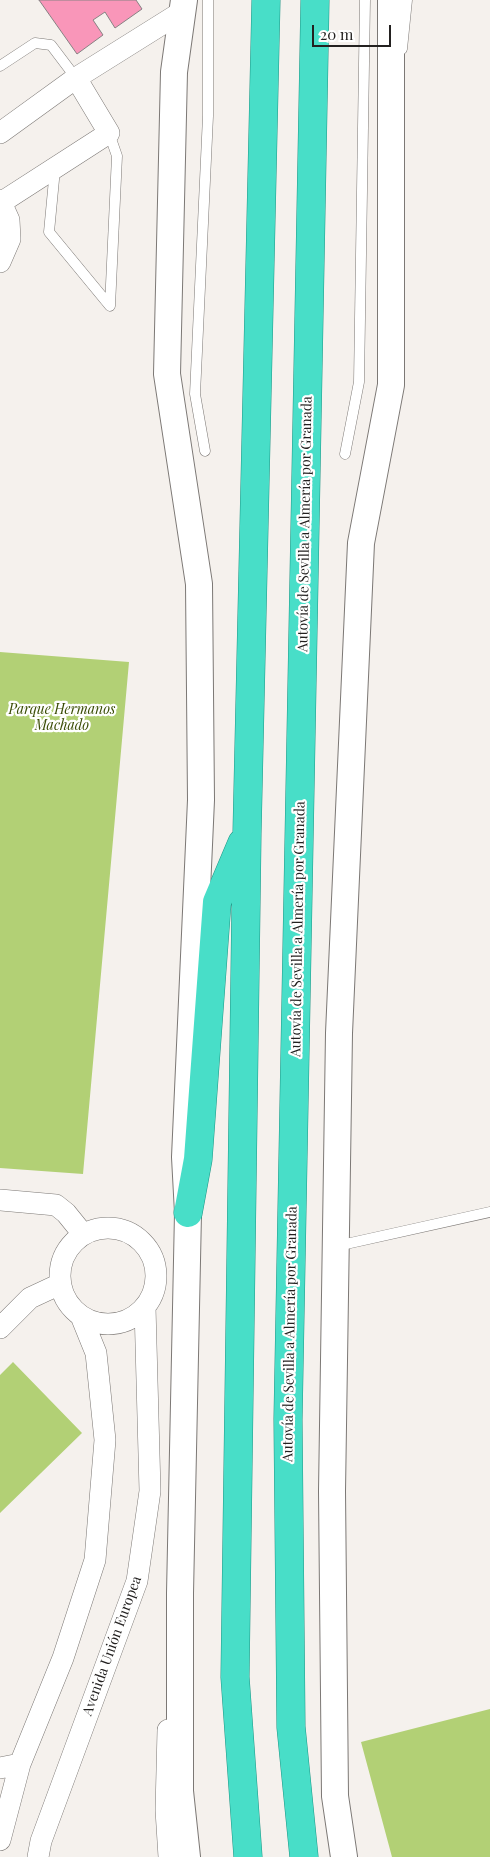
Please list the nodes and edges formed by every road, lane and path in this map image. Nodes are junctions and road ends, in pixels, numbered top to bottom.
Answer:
1 (208, 0) edge
2 (266, 0) edge
3 (315, 0) edge
4 (365, 0) edge
5 (391, 0) edge
6 (407, 0) edge
7 (183, 6) edge
8 (0, 66) edge
9 (76, 78) junction
10 (390, 124) junction
11 (0, 133) edge
12 (109, 133) junction
13 (56, 168) junction
14 (1, 201) edge
15 (0, 262) edge
16 (205, 451) dead end
17 (345, 454) dead end
18 (247, 833) junction
19 (0, 1200) edge
20 (490, 1212) edge
21 (188, 1213) junction
22 (83, 1234) junction
23 (336, 1246) junction
24 (60, 1284) junction
25 (145, 1307) junction
26 (81, 1316) junction
27 (0, 1328) edge
28 (180, 1593) junction
29 (10, 1766) edge
30 (0, 1840) edge
31 (349, 1852) edge
32 (38, 1857) edge
33 (169, 1857) edge
34 (187, 1857) edge
35 (248, 1857) edge
36 (304, 1857) edge

1 - 16 lane
2 - 18 highway
3 - 36 highway, Autovía de Sevilla a Almería por Granada
4 - 17 lane
5 - 10 street
6 - 10 lane
7 - 9 street
7 - 21 street
8 - 9 lane
9 - 11 street
9 - 12 street
10 - 23 street
12 - 13 street
12 - 13 lane
13 - 14 street
14 - 15 street
18 - 21 highway
18 - 35 highway
19 - 22 street
20 - 23 lane
21 - 28 street
22 - 24 street
22 - 25 street
23 - 31 street
24 - 26 street
24 - 27 street
25 - 26 street
25 - 32 street, Avenida Unión Europea
26 - 29 street
28 - 33 street
28 - 34 street
29 - 30 street

